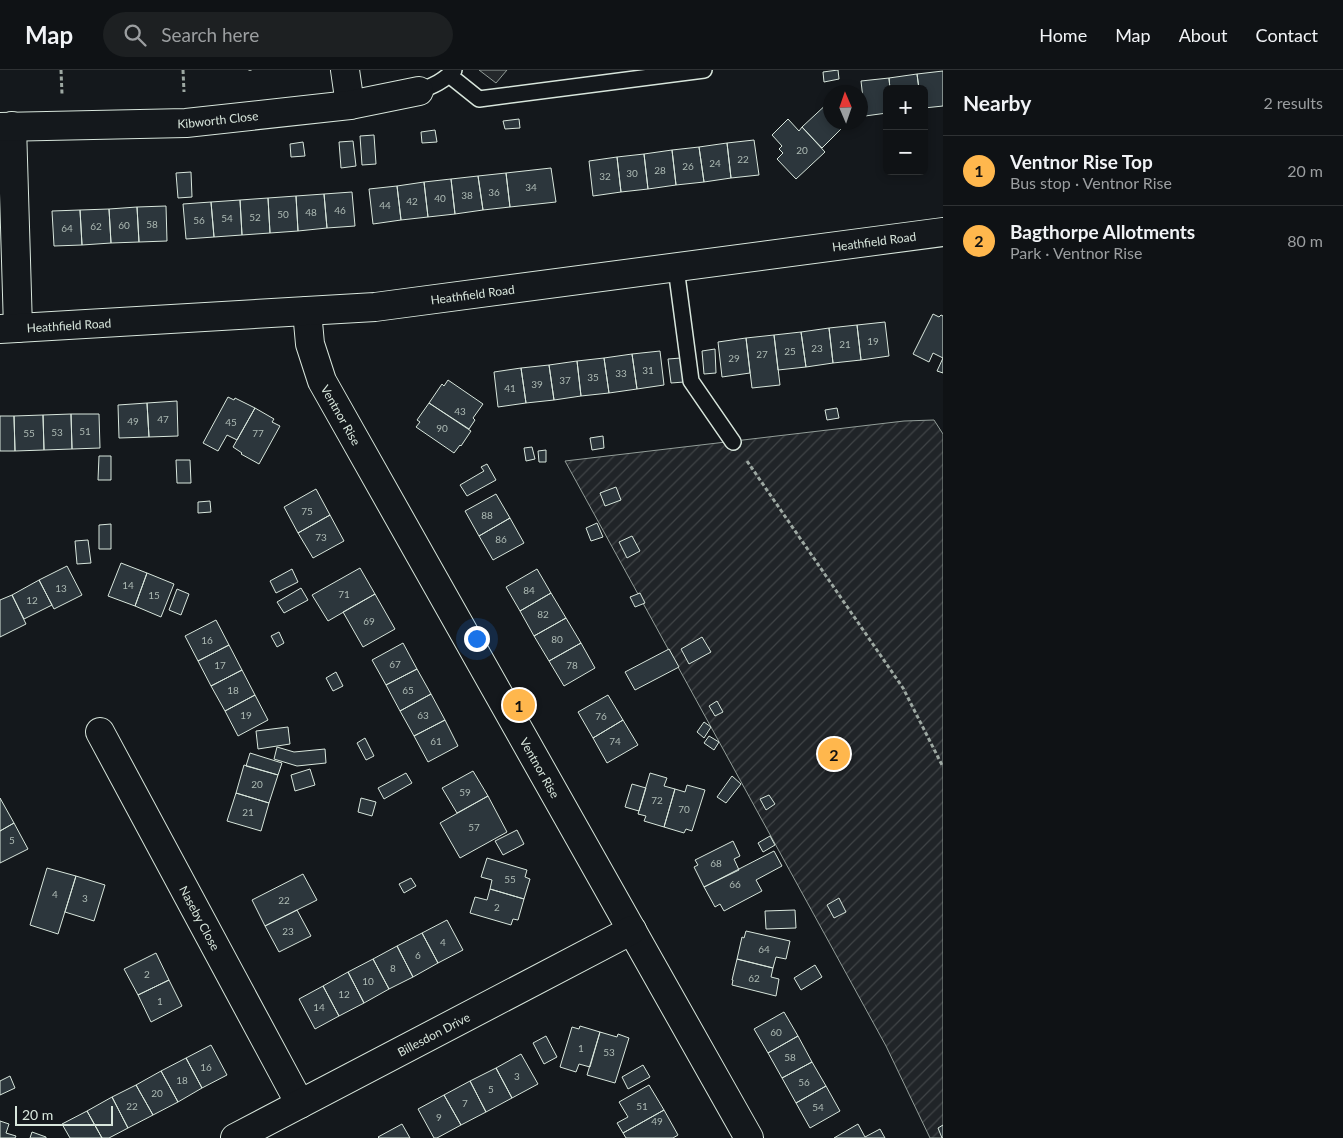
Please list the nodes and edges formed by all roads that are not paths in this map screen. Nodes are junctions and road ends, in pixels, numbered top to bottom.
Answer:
1 (345, 70) edge
2 (704, 70) edge
3 (452, 73) edge
4 (420, 91) joint
5 (350, 105) junction
6 (6, 126) edge
7 (943, 232) edge
8 (676, 268) junction
9 (307, 311) junction
10 (9, 328) edge
11 (733, 442) road end
12 (100, 732) dead end
13 (632, 930) junction
14 (300, 1104) junction
15 (235, 1138) edge
16 (749, 1138) edge

1 - 5 street
2 - 3 lane
3 - 4 lane
4 - 5 street, Kibworth Close
5 - 6 street, Kibworth Close
6 - 10 street, Kibworth Close
7 - 8 street, Heathfield Road
8 - 9 street, Heathfield Road
8 - 11 lane
9 - 10 street, Heathfield Road
9 - 13 street, Ventnor Rise
12 - 14 street, Naseby Close
13 - 14 street, Billesdon Drive
13 - 16 street, Ventnor Rise
14 - 15 street, Billesdon Drive

